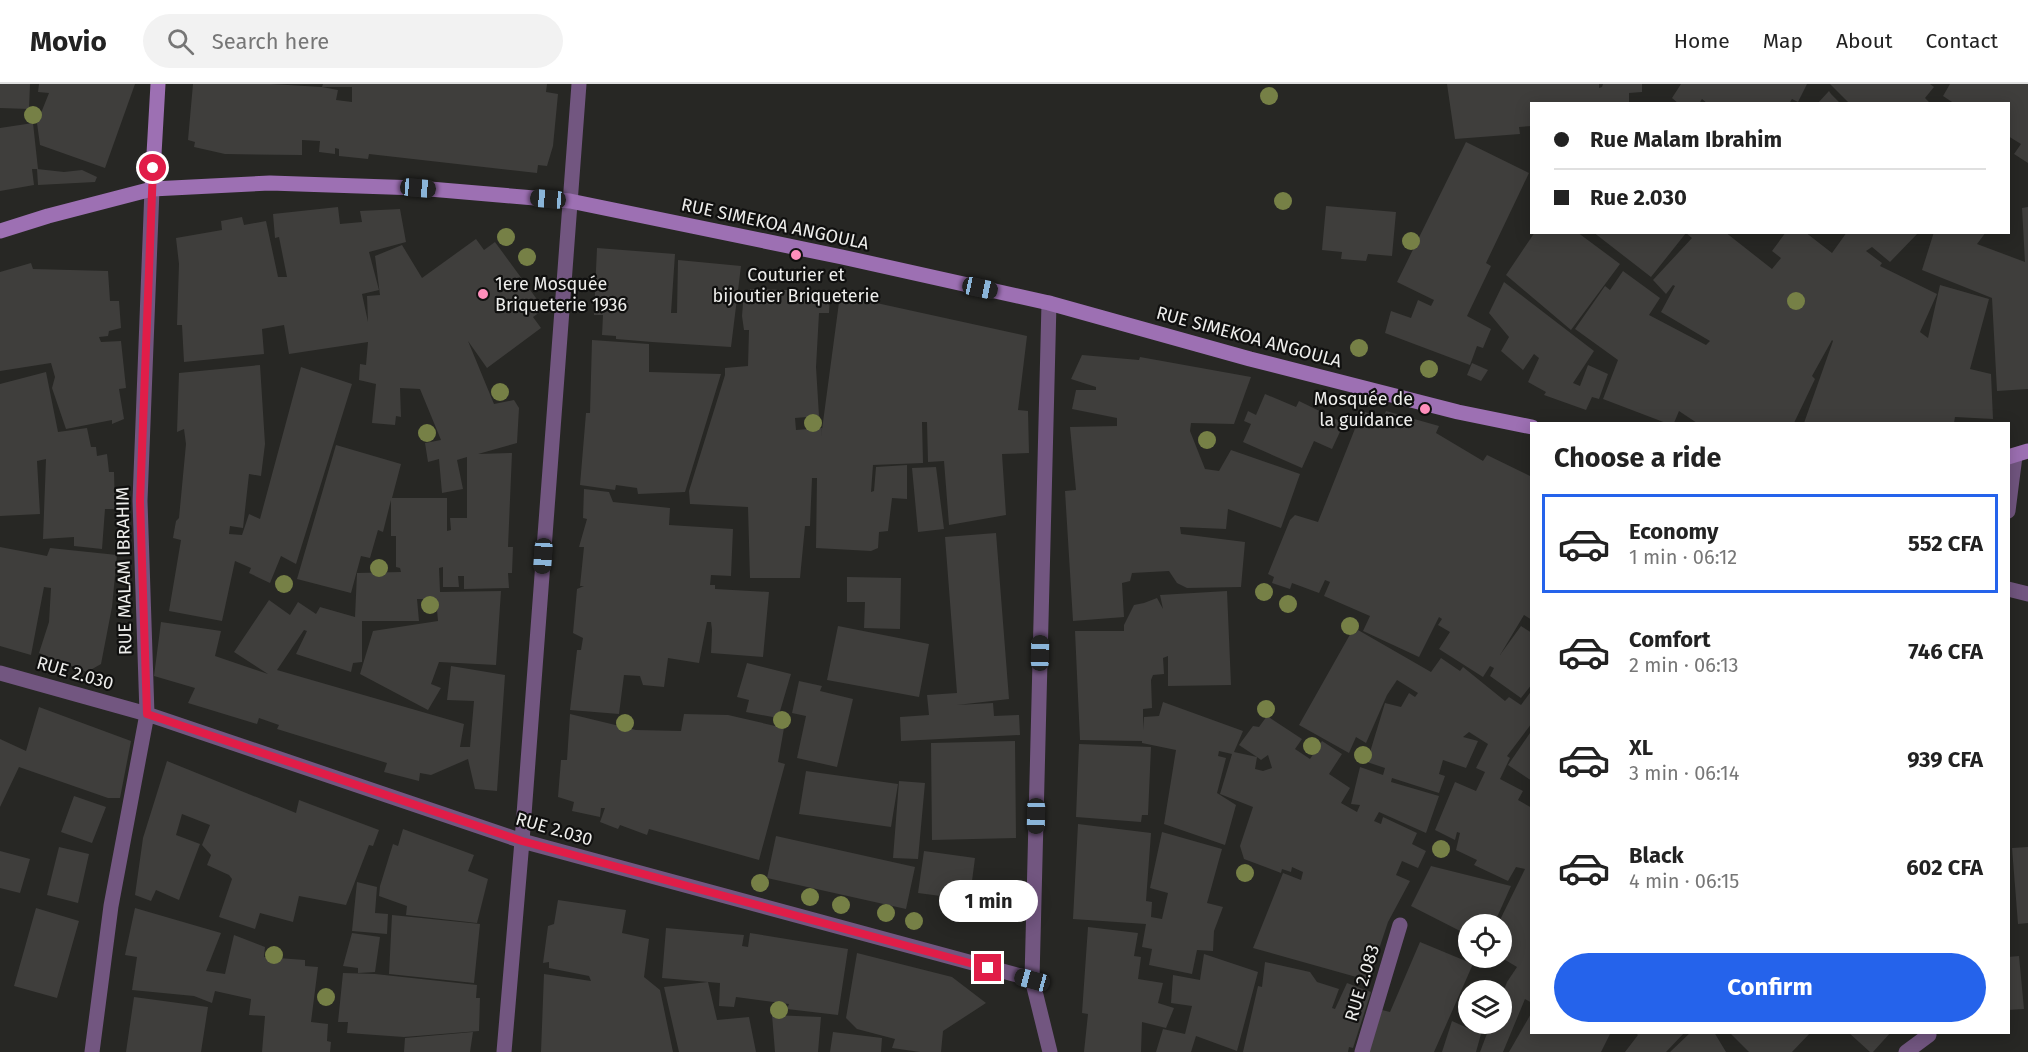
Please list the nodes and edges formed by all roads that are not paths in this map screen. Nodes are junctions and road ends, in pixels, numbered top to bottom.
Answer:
1 (158, 84) edge
2 (579, 84) edge
3 (152, 189) junction
4 (570, 201) junction
5 (0, 231) edge
6 (1049, 303) junction
7 (1530, 427) edge
8 (2017, 455) edge
9 (2010, 499) edge
10 (2010, 590) edge
11 (2028, 594) edge
12 (0, 673) edge
13 (147, 714) junction
14 (522, 841) junction
15 (1400, 925) dead end
16 (1032, 980) junction
17 (1928, 1034) edge
18 (1929, 1034) edge
19 (92, 1052) edge
20 (504, 1052) edge
21 (1050, 1052) edge
22 (1362, 1052) edge
23 (1906, 1052) edge
24 (1929, 1052) edge

1 - 3 street, RUE MALAM IBRAHIM
2 - 4 street
3 - 4 street, RUE SIMEKOA ANGOULA
3 - 5 street, RUE SIMEKOA ANGOULA
3 - 13 street, RUE MALAM IBRAHIM
4 - 6 street, RUE SIMEKOA ANGOULA
4 - 14 street
6 - 7 street, RUE SIMEKOA ANGOULA
6 - 16 street
8 - 9 street
10 - 11 street
12 - 13 street, RUE 2.030
13 - 14 street, RUE 2.030
13 - 19 street, RUE MALAM IBRAHIM
14 - 16 street, RUE 2.030
14 - 20 street
15 - 22 street, RUE 2.083
16 - 21 street
17 - 23 street
18 - 24 street

